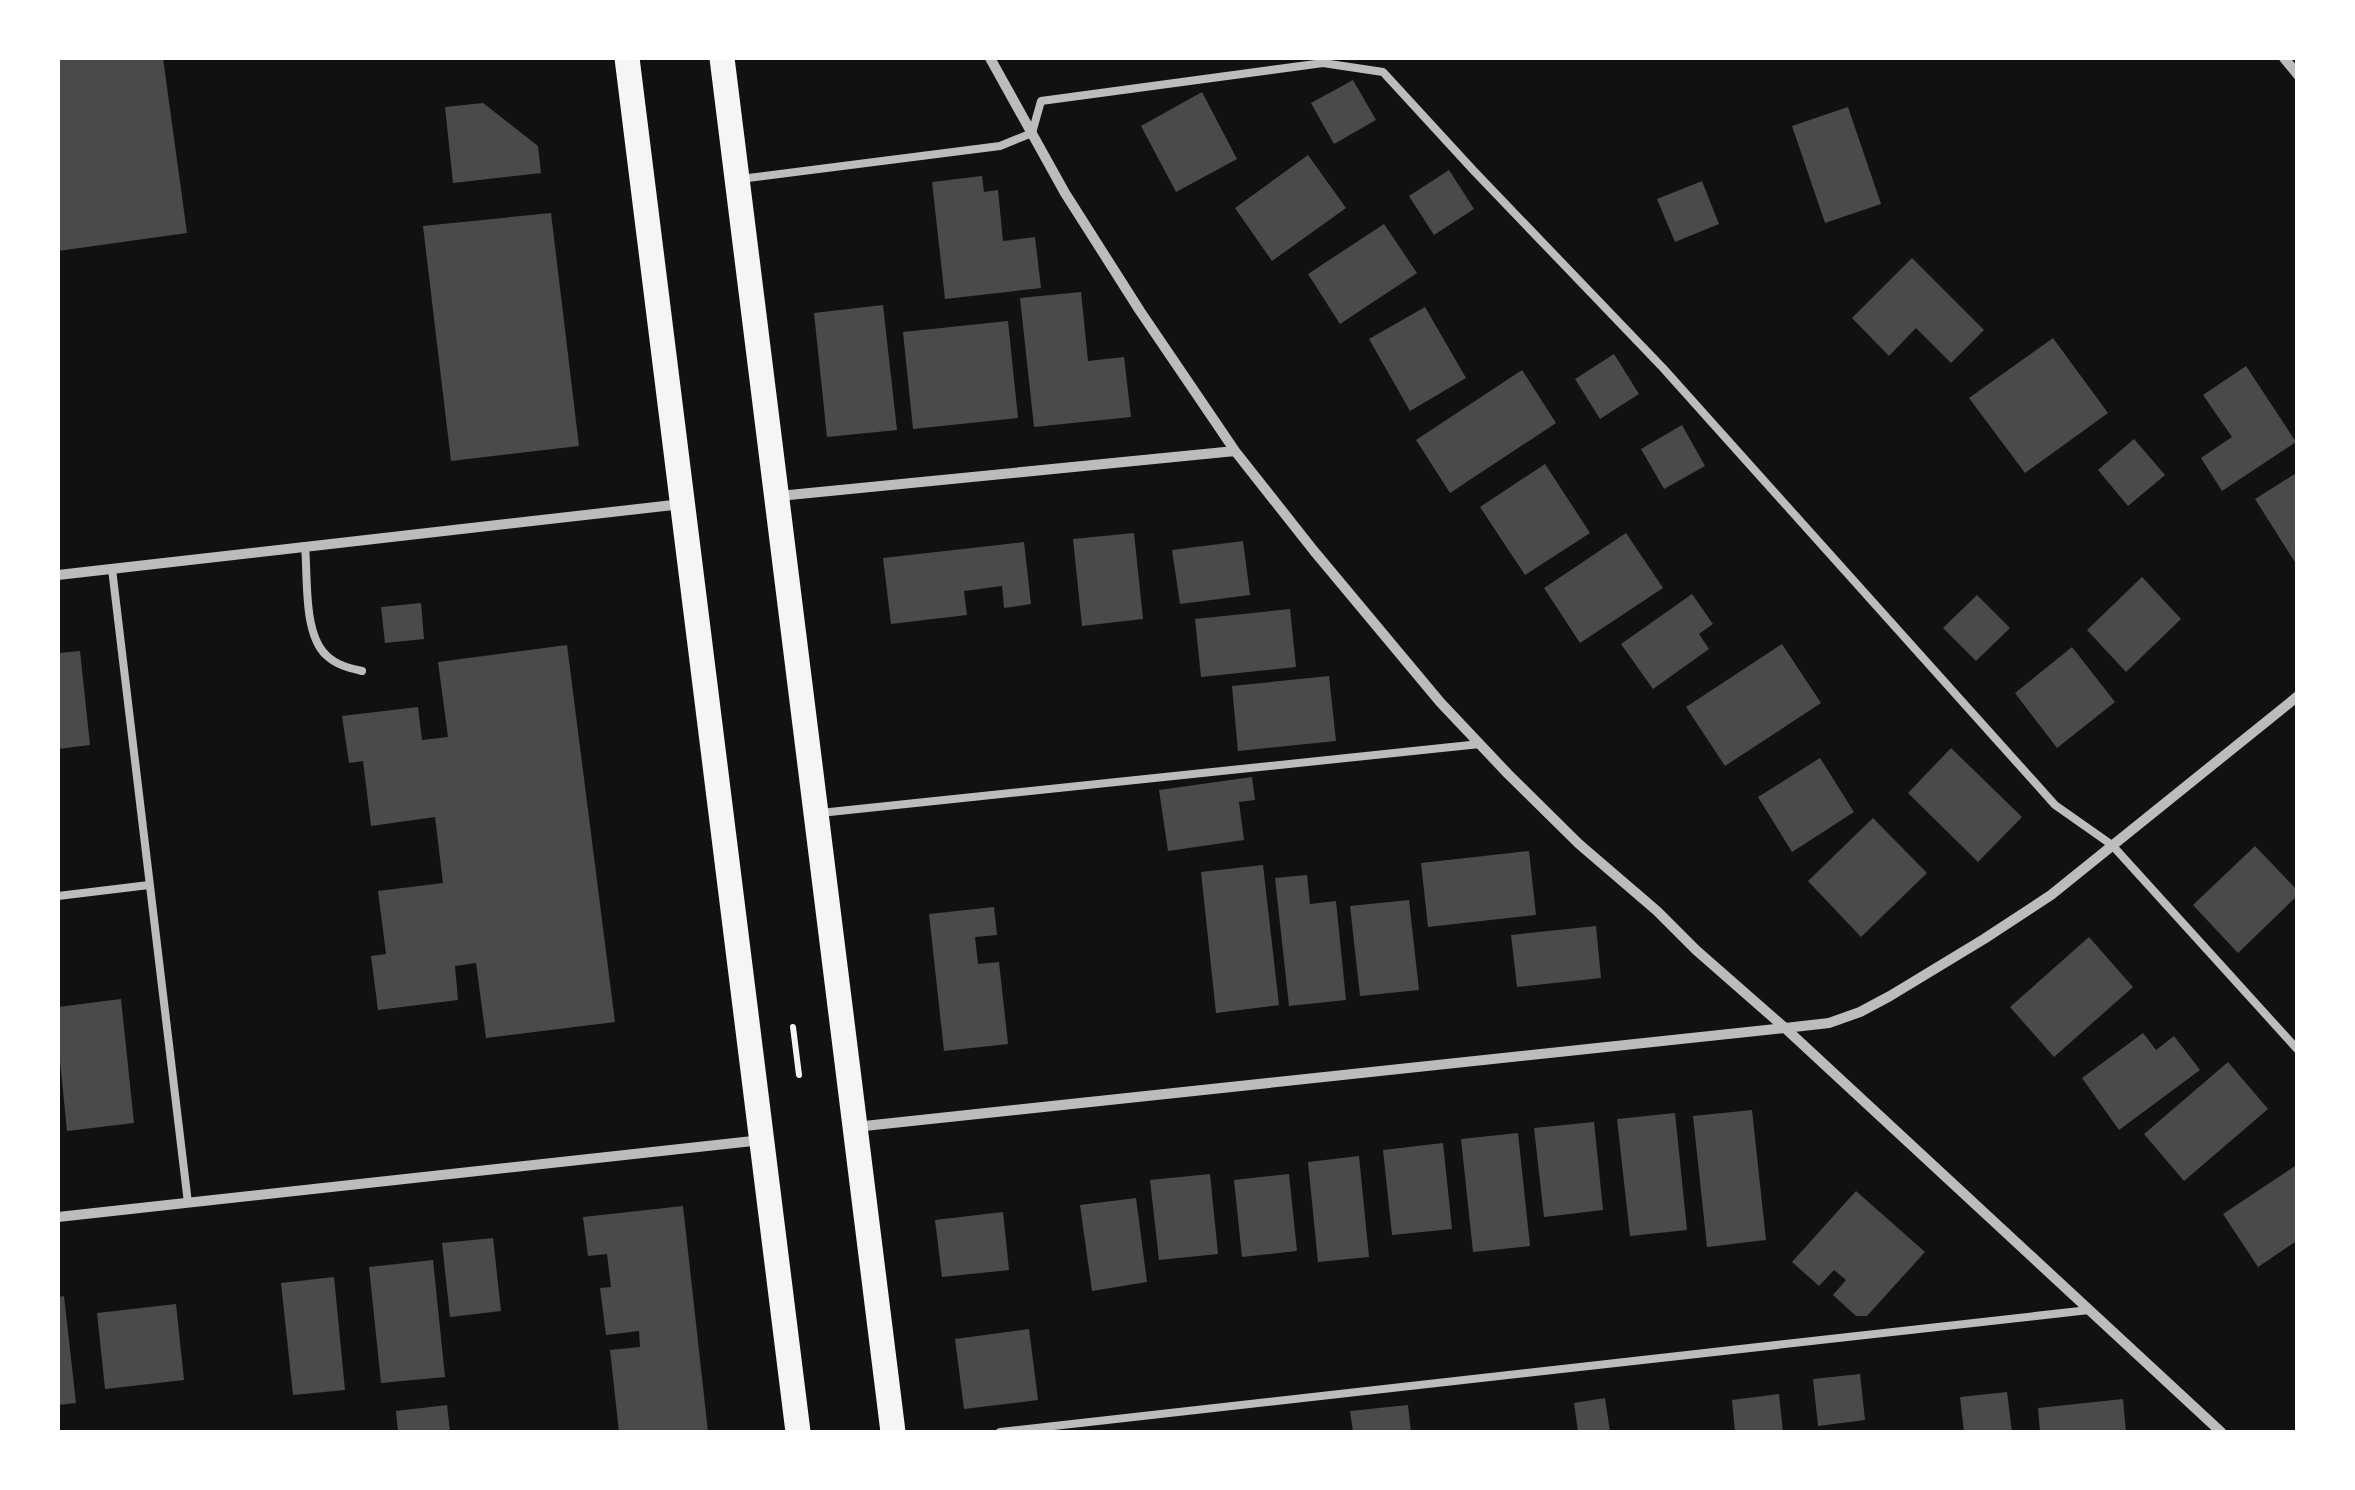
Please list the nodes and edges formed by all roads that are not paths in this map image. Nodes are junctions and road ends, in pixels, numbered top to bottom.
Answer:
1 (627, 58) edge
2 (722, 58) edge
3 (990, 58) edge
4 (2284, 58) edge
5 (2298, 75) edge
6 (1032, 133) junction
7 (737, 179) junction
8 (1235, 450) junction
9 (777, 496) junction
10 (683, 504) junction
11 (305, 546) junction
12 (112, 568) junction
13 (58, 575) edge
14 (362, 671) dead end
15 (2298, 696) edge
16 (1480, 744) junction
17 (816, 814) junction
18 (2112, 845) junction
19 (149, 885) junction
20 (58, 896) edge
21 (1785, 1028) junction
22 (2298, 1050) edge
23 (855, 1127) junction
24 (762, 1140) junction
25 (188, 1203) junction
26 (58, 1217) edge
27 (2091, 1310) junction
28 (798, 1432) edge
29 (894, 1432) edge
30 (1000, 1432) edge
31 (2222, 1432) edge

1 - 10 main road
2 - 7 main road
3 - 6 street
4 - 5 street
6 - 7 lane
6 - 8 street
6 - 18 lane
7 - 9 main road
8 - 9 street
8 - 16 street
9 - 17 main road
10 - 11 street
10 - 24 main road
11 - 12 street
11 - 14 lane
12 - 13 street
12 - 19 lane
15 - 18 street
16 - 17 lane
16 - 21 street
17 - 23 main road
18 - 21 street
18 - 22 lane
19 - 20 lane
19 - 25 lane
21 - 23 street
21 - 27 street
23 - 29 main road
24 - 25 street
24 - 28 main road
25 - 26 street
27 - 30 lane
27 - 31 street

